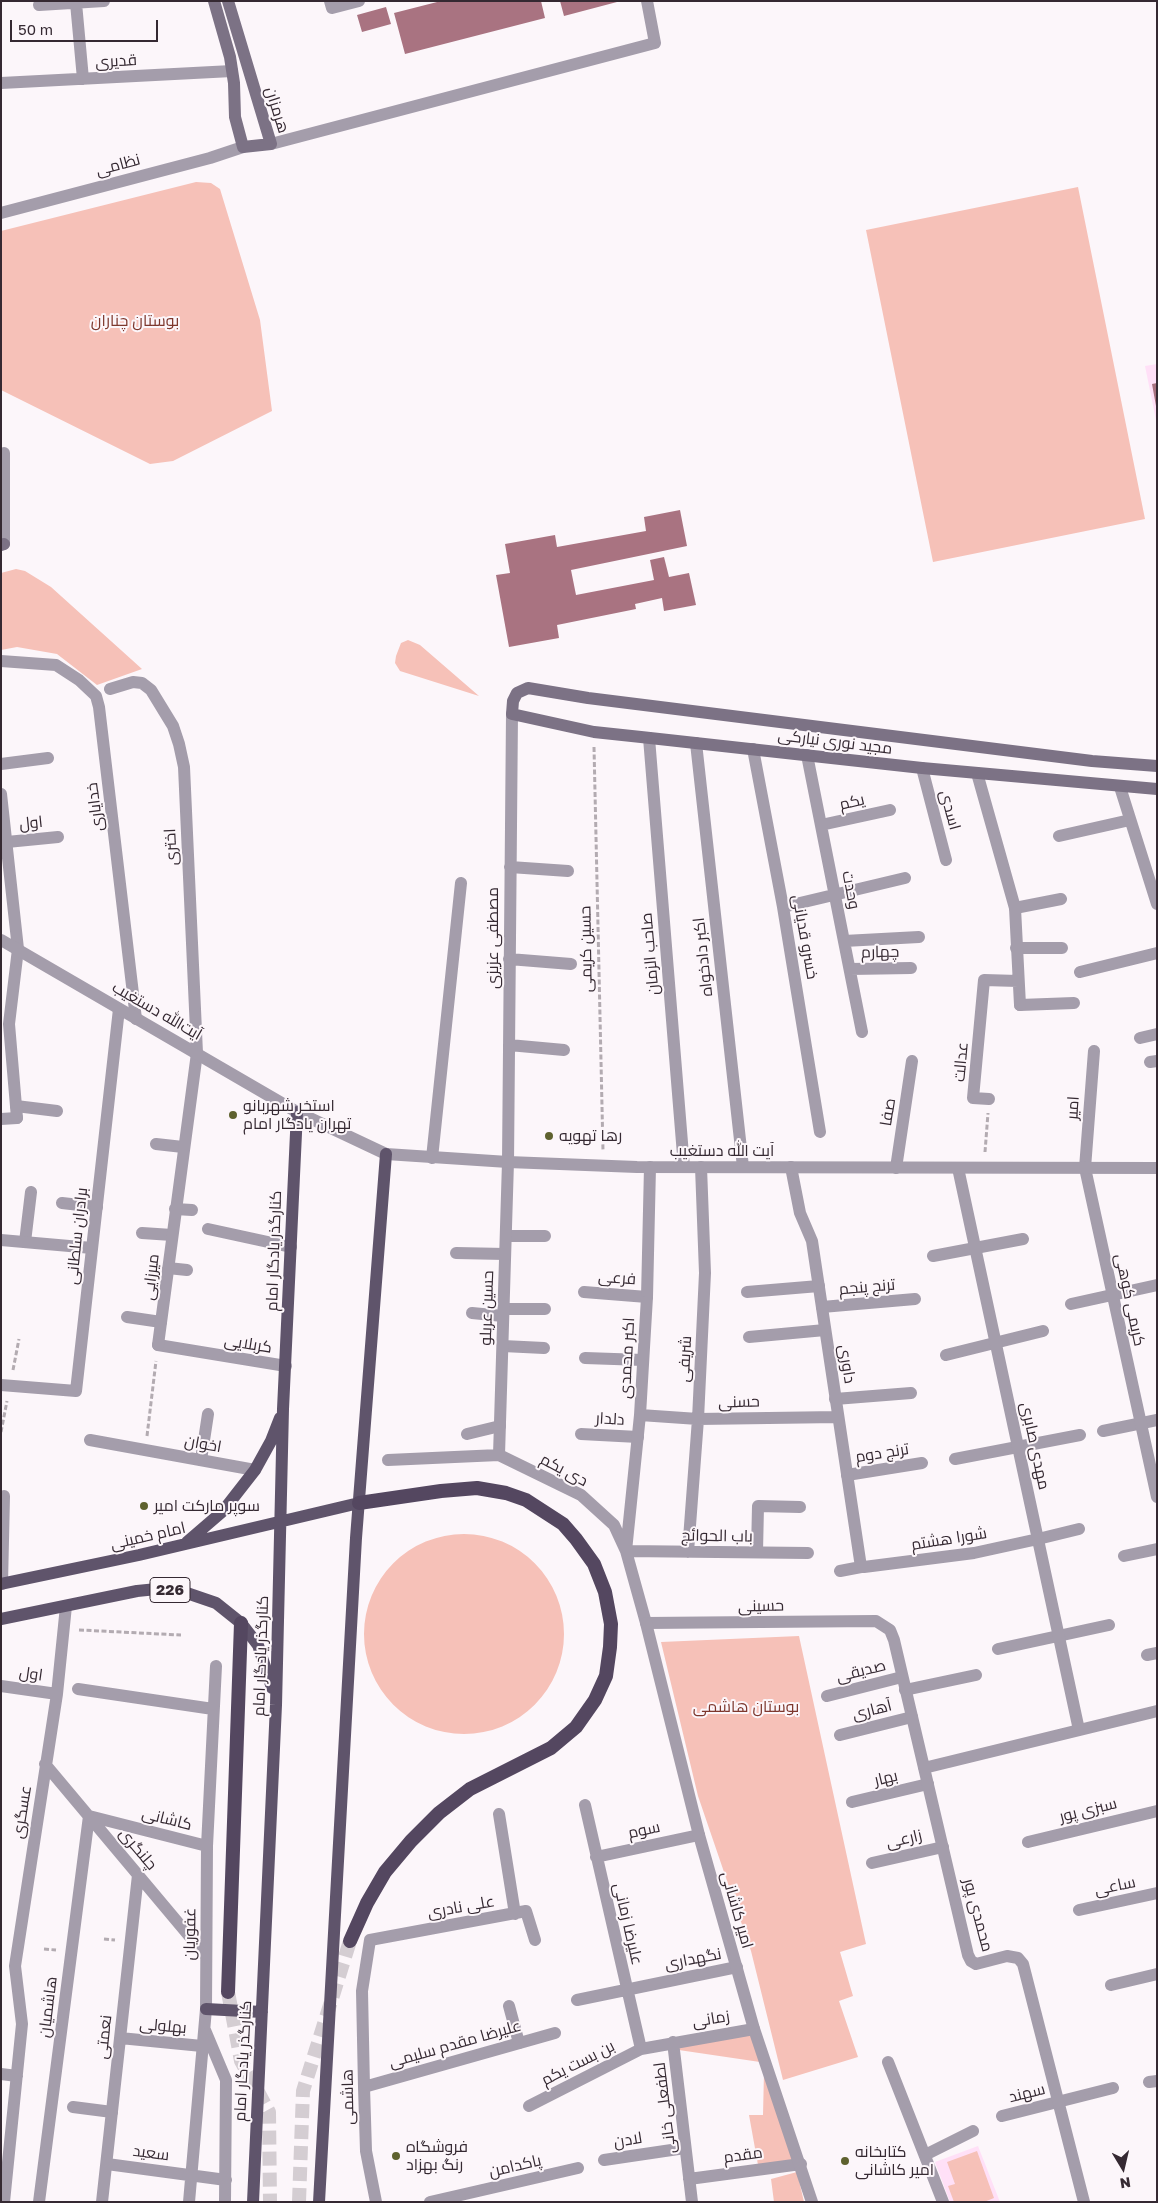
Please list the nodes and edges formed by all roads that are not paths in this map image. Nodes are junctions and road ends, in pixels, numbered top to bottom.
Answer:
1 (104, 1) edge
2 (214, 1) edge
3 (228, 1) edge
4 (330, 1) edge
5 (359, 1) edge
6 (647, 1) edge
7 (76, 3) junction
8 (39, 5) dead end
9 (232, 71) junction
10 (83, 79) junction
11 (1, 83) edge
12 (271, 144) junction
13 (243, 147) junction
14 (1, 213) edge
15 (4, 453) dead end
16 (3, 544) edge
17 (1, 661) edge
18 (110, 689) dead end
19 (512, 714) junction
20 (649, 738) junction
21 (696, 743) junction
22 (753, 749) junction
23 (807, 755) junction
24 (48, 758) dead end
25 (1, 764) edge
26 (1157, 766) edge
27 (922, 768) junction
28 (977, 773) junction
29 (1120, 787) junction
30 (1157, 789) edge
31 (1, 795) edge
32 (890, 810) dead end
33 (1130, 820) junction
34 (821, 825) junction
35 (1059, 836) dead end
36 (58, 837) dead end
37 (7, 842) junction
38 (946, 860) dead end
39 (510, 867) junction
40 (568, 871) dead end
41 (1152, 876) edge
42 (905, 878) dead end
43 (462, 883) dead end
44 (835, 894) junction
45 (1061, 899) dead end
46 (1157, 904) edge
47 (783, 907) junction
48 (1014, 908) junction
49 (920, 937) dead end
50 (1, 940) edge
51 (844, 941) junction
52 (18, 948) junction
53 (1016, 948) junction
54 (1062, 948) dead end
55 (1157, 953) edge
56 (509, 960) junction
57 (572, 964) dead end
58 (910, 968) dead end
59 (850, 969) junction
60 (1080, 972) dead end
61 (1018, 981) junction
62 (1074, 1003) dead end
63 (119, 1009) junction
64 (136, 1018) junction
65 (5, 1024) edge
66 (862, 1032) dead end
67 (1157, 1034) edge
68 (1140, 1038) dead end
69 (509, 1045) junction
70 (564, 1050) dead end
71 (1094, 1051) dead end
72 (198, 1053) junction
73 (912, 1061) dead end
74 (989, 1099) road end
75 (57, 1111) dead end
76 (16, 1112) junction
77 (296, 1112) junction
78 (1, 1119) edge
79 (820, 1132) dead end
80 (156, 1144) dead end
81 (183, 1147) junction
82 (386, 1154) junction
83 (432, 1158) junction
84 (508, 1162) junction
85 (650, 1167) junction
86 (684, 1167) junction
87 (700, 1167) junction
88 (743, 1167) junction
89 (792, 1167) junction
90 (896, 1168) junction
91 (958, 1168) junction
92 (1085, 1168) junction
93 (1157, 1168) edge
94 (31, 1192) dead end
95 (62, 1203) dead end
96 (97, 1207) junction
97 (176, 1209) junction
98 (192, 1210) dead end
99 (208, 1229) dead end
100 (142, 1232) dead end
101 (172, 1235) junction
102 (506, 1236) junction
103 (545, 1236) dead end
104 (1023, 1239) dead end
105 (1, 1240) edge
106 (25, 1242) junction
107 (291, 1247) junction
108 (975, 1247) junction
109 (92, 1248) junction
110 (456, 1253) dead end
111 (505, 1254) junction
112 (933, 1256) dead end
113 (168, 1268) junction
114 (187, 1270) dead end
115 (1157, 1285) edge
116 (819, 1286) junction
117 (584, 1292) dead end
118 (747, 1292) dead end
119 (1113, 1295) junction
120 (647, 1297) junction
121 (915, 1299) dead end
122 (1071, 1304) dead end
123 (822, 1307) junction
124 (545, 1309) dead end
125 (503, 1312) junction
126 (472, 1313) dead end
127 (127, 1317) dead end
128 (161, 1322) junction
129 (825, 1330) junction
130 (1043, 1331) dead end
131 (749, 1337) dead end
132 (996, 1343) junction
133 (158, 1345) joint
134 (502, 1346) junction
135 (544, 1348) dead end
136 (946, 1355) dead end
137 (585, 1358) dead end
138 (643, 1360) junction
139 (286, 1366) junction
140 (6, 1386) edge
141 (911, 1393) dead end
142 (836, 1399) junction
143 (283, 1409) junction
144 (208, 1414) dead end
145 (640, 1416) junction
146 (838, 1417) junction
147 (698, 1419) junction
148 (1157, 1420) edge
149 (1141, 1424) junction
150 (500, 1426) junction
151 (1103, 1431) dead end
152 (467, 1434) dead end
153 (581, 1434) dead end
154 (1080, 1435) dead end
155 (638, 1437) junction
156 (90, 1440) dead end
157 (1018, 1447) junction
158 (499, 1455) junction
159 (955, 1459) dead end
160 (201, 1460) junction
161 (388, 1460) dead end
162 (922, 1463) dead end
163 (255, 1470) junction
164 (847, 1474) junction
165 (4, 1496) dead end
166 (1157, 1497) edge
167 (359, 1503) junction
168 (800, 1507) dead end
169 (281, 1522) junction
170 (1079, 1529) dead end
171 (1038, 1539) junction
172 (184, 1545) junction
173 (1157, 1549) edge
174 (626, 1551) junction
175 (688, 1552) junction
176 (758, 1552) junction
177 (808, 1552) dead end
178 (1124, 1556) dead end
179 (862, 1567) junction
180 (840, 1571) dead end
181 (2, 1584) edge
182 (66, 1606) junction
183 (1, 1619) edge
184 (876, 1621) joint
185 (241, 1623) junction
186 (646, 1623) junction
187 (1108, 1625) dead end
188 (1059, 1636) junction
189 (998, 1650) dead end
190 (216, 1666) dead end
191 (976, 1675) dead end
192 (902, 1677) junction
193 (1, 1686) edge
194 (78, 1689) dead end
195 (905, 1690) junction
196 (57, 1694) junction
197 (827, 1696) dead end
198 (276, 1705) junction
199 (213, 1709) junction
200 (1157, 1711) edge
201 (912, 1717) junction
202 (1079, 1730) junction
203 (840, 1735) dead end
204 (45, 1764) junction
205 (924, 1768) junction
206 (928, 1784) junction
207 (852, 1802) dead end
208 (585, 1806) dead end
209 (1157, 1811) edge
210 (499, 1814) dead end
211 (89, 1816) junction
212 (699, 1835) junction
213 (1028, 1842) dead end
214 (208, 1846) junction
215 (943, 1846) junction
216 (596, 1857) junction
217 (872, 1863) dead end
218 (138, 1875) junction
219 (1157, 1893) edge
220 (1079, 1910) dead end
221 (515, 1914) junction
222 (370, 1940) joint
223 (535, 1940) dead end
224 (350, 1941) tunnel mouth
225 (206, 1956) junction
226 (1, 1965) edge
227 (15, 1966) junction
228 (737, 1967) junction
229 (1157, 1974) edge
230 (1111, 1985) dead end
231 (626, 1988) junction
232 (228, 1992) tunnel mouth
233 (577, 2000) dead end
234 (509, 2006) dead end
235 (206, 2009) junction
236 (262, 2012) junction
237 (204, 2027) junction
238 (754, 2029) junction
239 (555, 2033) dead end
240 (120, 2038) junction
241 (673, 2042) junction
242 (519, 2043) junction
243 (202, 2046) junction
244 (642, 2049) junction
245 (888, 2062) dead end
246 (1, 2074) edge
247 (17, 2076) junction
248 (364, 2086) junction
249 (1113, 2088) dead end
250 (1059, 2102) junction
251 (529, 2106) dead end
252 (73, 2107) dead end
253 (112, 2112) junction
254 (1002, 2116) dead end
255 (973, 2131) dead end
256 (686, 2148) junction
257 (925, 2155) junction
258 (604, 2160) dead end
259 (107, 2164) junction
260 (801, 2164) junction
261 (578, 2168) dead end
262 (4, 2174) edge
263 (192, 2175) junction
264 (689, 2179) junction
265 (226, 2180) junction
266 (4, 2202) edge
267 (40, 2202) edge
268 (102, 2202) edge
269 (189, 2202) edge
270 (225, 2202) edge
271 (253, 2202) edge
272 (319, 2202) edge
273 (376, 2202) edge
274 (430, 2202) edge
275 (692, 2202) edge
276 (812, 2202) edge
277 (943, 2202) edge
278 (1084, 2202) edge

1 - 7 street
2 - 9 main road
3 - 12 main road, هرمزان
4 - 5 street
6 - 12 street
7 - 8 street
7 - 10 street
9 - 10 street, قدیری
9 - 13 main road
10 - 11 street, قدیری
12 - 13 main road, هرمزان
13 - 14 street, نظامی
15 - 16 street
17 - 64 street, خدایاری
18 - 72 street, اختری
19 - 20 main road, مجید نوری نیارکی
19 - 26 main road, مجید نوری نیارکی
19 - 39 street, مصطفی عزیزی
20 - 21 main road, مجید نوری نیارکی
20 - 86 street, صاحب الزمان
21 - 22 main road, مجید نوری نیارکی
21 - 88 street, اکبر دادخواه
22 - 23 main road, مجید نوری نیارکی
22 - 47 street, خسرو قدیانی
23 - 27 main road, مجید نوری نیارکی
23 - 34 street, وحدت
24 - 25 street
27 - 28 main road, مجید نوری نیارکی
27 - 38 street, اسدی
28 - 29 main road, مجید نوری نیارکی
28 - 48 street
29 - 30 main road, مجید نوری نیارکی
29 - 33 street
31 - 37 street
32 - 34 street, یکم
33 - 35 street
33 - 41 street
34 - 44 street, وحدت
36 - 37 street, اول
37 - 52 street
39 - 40 street
39 - 56 street, مصطفی عزیزی
41 - 46 street
42 - 44 street
43 - 83 street
44 - 47 street
44 - 51 street, وحدت
45 - 48 street
47 - 79 street, خسرو قدیانی
48 - 53 street
49 - 51 street
50 - 52 street, آیت‌الله دستغیب
51 - 59 street, وحدت
52 - 63 street, آیت‌الله دستغیب
52 - 65 street
53 - 54 street
53 - 61 street
55 - 60 street
56 - 57 street
56 - 69 street, مصطفی عزیزی
58 - 59 street, چهارم
59 - 66 street, وحدت
61 - 62 street
61 - 74 street, عدالت
63 - 64 street, آیت‌الله دستغیب
63 - 96 street, برادران سلطانی
64 - 72 street, آیت‌الله دستغیب
65 - 76 street
67 - 68 street
69 - 70 street
69 - 84 street, مصطفی عزیزی
71 - 92 street, امیر
72 - 77 street, آیت‌الله دستغیب
72 - 81 street, میرزایی
73 - 90 street, صفا
75 - 76 street
76 - 78 street
77 - 82 street, آیت الله دستغیب
77 - 107 main road, کنارگذر یادگار امام
80 - 81 street
81 - 97 street, میرزایی
82 - 83 street, آیت الله دستغیب
82 - 167 main road
83 - 84 street, آیت الله دستغیب
84 - 85 street, آیت الله دستغیب
84 - 102 street, حسین عربلو
85 - 86 street, آیت الله دستغیب
85 - 120 street, اکبر محمدی
86 - 87 street, آیت الله دستغیب
87 - 88 street, آیت الله دستغیب
87 - 147 street, شریفی
88 - 89 street, آیت الله دستغیب
89 - 90 street, آیت الله دستغیب
89 - 116 street, داوری
90 - 91 street, آیت الله دستغیب
91 - 92 street, آیت الله دستغیب
91 - 108 street, مهدی صابری
92 - 93 street, آیت الله دستغیب
92 - 119 street, کریمی کوهی
94 - 106 street
95 - 96 street
96 - 109 street, برادران سلطانی
97 - 98 street
97 - 101 street, میرزایی
99 - 107 street
100 - 101 street
101 - 113 street, میرزایی
102 - 103 street
102 - 111 street, حسین عربلو
104 - 108 street
105 - 106 street
106 - 109 street
107 - 139 main road, کنارگذر یادگار امام
108 - 112 street
108 - 132 street, مهدی صابری
109 - 140 street, برادران سلطانی
110 - 111 street
111 - 125 street, حسین عربلو
113 - 114 street
113 - 128 street, میرزایی
115 - 119 street
116 - 118 street
116 - 123 street, داوری
117 - 120 street, فرعی
119 - 122 street
119 - 149 street, کریمی کوهی
120 - 138 street, اکبر محمدی
121 - 123 street, ترنج پنجم
123 - 129 street, داوری
124 - 125 street
125 - 126 street
125 - 134 street, حسین عربلو
127 - 128 street
128 - 133 street, میرزایی
129 - 131 street
129 - 142 street, داوری
130 - 132 street
132 - 136 street
132 - 157 street, مهدی صابری
133 - 139 street, کربلایی
134 - 135 street
134 - 150 street, حسین عربلو
137 - 138 street
138 - 145 street, اکبر محمدی
139 - 143 main road, کنارگذر یادگار امام
141 - 142 street
142 - 146 street, داوری
143 - 163 main road
143 - 169 main road, کنارگذر یادگار امام
144 - 160 street
145 - 147 street, حسنی
145 - 155 street, اکبر محمدی
146 - 147 street, حسنی
146 - 164 street, داوری
147 - 175 street, شریفی
148 - 149 street
149 - 151 street
149 - 166 street, کریمی کوهی
150 - 152 street
150 - 158 street, حسین عربلو
153 - 155 street, دلدار
154 - 157 street
155 - 174 street, اکبر محمدی
156 - 160 street, اخوان
157 - 159 street
157 - 171 street, مهدی صابری
158 - 161 street, دی یکم
158 - 174 street, دی یکم
160 - 163 street, اخوان
162 - 164 street, ترنج دوم
163 - 172 main road
164 - 179 street, داوری
165 - 181 street
167 - 169 main road, امام خمینی
167 - 224 highway
167 - 272 main road
168 - 176 street
169 - 172 main road, امام خمینی
169 - 198 main road, کنارگذر یادگار امام
170 - 171 street, شورا هشتم
171 - 179 street, شورا هشتم
171 - 188 street, مهدی صابری
172 - 181 main road, امام خمینی
173 - 178 street
174 - 175 street, باب الحوائج
174 - 186 street, دی یکم
175 - 176 street, باب الحوائج
176 - 177 street, باب الحوائج
179 - 180 street, شورا هشتم
182 - 183 main road, 226
182 - 185 main road, 226
182 - 196 street, عسگری
184 - 186 street, حسینی
184 - 192 street, محمدی پور
185 - 198 main road, 226
185 - 232 highway
186 - 212 street, امیر کاشانی
187 - 188 street
188 - 189 street
188 - 202 street, مهدی صابری
190 - 199 street, غفوریان
191 - 195 street
192 - 195 street, محمدی پور
192 - 197 street, صدیقی
193 - 196 street, اول
194 - 199 street
195 - 201 street, محمدی پور
196 - 204 street, عسگری
198 - 236 main road, کنارگذر یادگار امام
199 - 214 street, غفوریان
200 - 202 street
201 - 203 street, آهاری
201 - 205 street, محمدی پور
202 - 205 street
204 - 211 street, چلنگری
204 - 227 street, عسگری
205 - 206 street, محمدی پور
206 - 207 street, بهار
206 - 215 street, محمدی پور
208 - 216 street, علیرضا زمانی
209 - 213 street, سبزی پور
210 - 221 street
211 - 214 street, کاشانی
211 - 218 street, چلنگری
211 - 267 street, هاشمیان
212 - 216 street, سوم
212 - 228 street, امیر کاشانی
214 - 225 street, غفوریان
215 - 217 street, زارعی
215 - 250 street, محمدی پور
216 - 231 street, علیرضا زمانی
218 - 225 street, چلنگری
218 - 240 street, نعمتی
219 - 220 street, ساعی
221 - 222 street, علی نادری
221 - 223 street, علی نادری
222 - 248 street, هاشمی
225 - 235 street, غفوریان
226 - 227 street
227 - 247 street, عسگری
228 - 231 street, نگهداری
228 - 238 street, امیر کاشانی
229 - 230 street
231 - 233 street, نگهداری
231 - 244 street, علیرضا زمانی
234 - 242 street
235 - 236 main road
235 - 237 street, غفوریان
236 - 271 main road, کنارگذر یادگار امام
237 - 243 street, غفوریان
237 - 265 street
238 - 241 street, زمانی
238 - 260 street, امیر کاشانی
239 - 242 street, علیرضا مقدم سلیمی
240 - 243 street, بهلولی
240 - 253 street, نعمتی
241 - 244 street, لطفعلی خانی
241 - 256 street, لطفعلی خانی
242 - 248 street, علیرضا مقدم سلیمی
243 - 263 street, غفوریان
244 - 251 street, بن بست یکم
245 - 257 street
246 - 247 street
247 - 262 street, عسگری
248 - 273 street, هاشمی
249 - 250 street, سهند
250 - 254 street, سهند
250 - 278 street, محمدی پور
252 - 253 street
253 - 259 street, نعمتی
255 - 257 street
256 - 258 street, لادن
256 - 264 street, لطفعلی خانی
257 - 277 street
259 - 263 street, سعید
259 - 268 street, نعمتی
260 - 264 street, مقدم
260 - 276 street, امیر کاشانی
261 - 274 street, پاکدامن
262 - 266 street, عسگری
263 - 265 street, سعید
263 - 269 street, غفوریان
264 - 275 street, لطفعلی خانی
265 - 270 street

